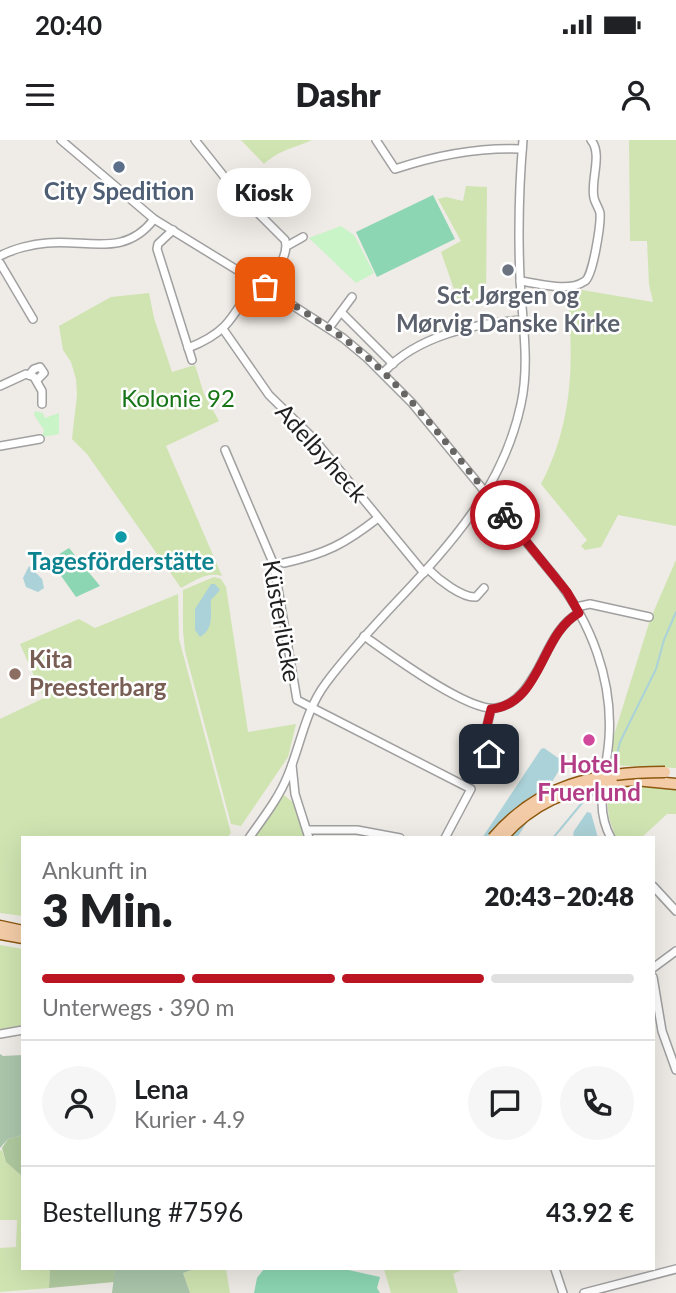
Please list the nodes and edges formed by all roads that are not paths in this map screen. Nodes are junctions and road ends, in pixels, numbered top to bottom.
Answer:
1 (61, 140) edge
2 (195, 140) edge
3 (376, 140) edge
4 (591, 140) edge
5 (523, 144) edge
6 (154, 219) junction
7 (173, 230) junction
8 (303, 237) dead end
9 (287, 246) junction
10 (0, 256) edge
11 (0, 263) edge
12 (256, 281) junction
13 (520, 281) junction
14 (265, 287) junction
15 (352, 297) dead end
16 (341, 312) junction
17 (33, 319) dead end
18 (523, 320) junction
19 (329, 328) junction
20 (223, 329) junction
21 (188, 348) junction
22 (192, 360) dead end
23 (393, 364) junction
24 (384, 372) junction
25 (0, 386) edge
26 (43, 404) dead end
27 (40, 439) dead end
28 (0, 446) edge
29 (225, 450) dead end
30 (486, 493) junction
31 (378, 518) junction
32 (284, 563) dead end
33 (426, 571) junction
34 (484, 588) dead end
35 (578, 610) junction
36 (649, 617) dead end
37 (364, 636) junction
38 (311, 708) junction
39 (491, 709) junction
40 (489, 754) dead end
41 (292, 765) junction
42 (668, 776) edge
43 (676, 784) edge
44 (282, 789) junction
45 (295, 794) junction
46 (307, 830) junction
47 (250, 836) edge
48 (308, 836) edge
49 (389, 836) edge
50 (446, 836) edge
51 (495, 836) edge
52 (504, 836) edge
53 (610, 836) edge
54 (655, 888) edge
55 (676, 911) edge
56 (0, 926) edge
57 (21, 931) edge
58 (0, 934) edge
59 (21, 938) edge
60 (676, 951) edge
61 (655, 967) edge
62 (655, 989) edge
63 (21, 1030) edge
64 (0, 1034) edge
65 (676, 1070) edge
66 (676, 1269) edge
67 (555, 1270) edge
68 (563, 1293) edge
69 (584, 1293) edge

1 - 6 street
2 - 9 street
3 - 5 street
4 - 13 street
5 - 13 street
6 - 7 street
6 - 10 street
7 - 12 street
7 - 21 street
8 - 9 street
9 - 14 street
11 - 17 street
12 - 14 street
12 - 20 street
13 - 18 street
14 - 19 street
15 - 16 street
16 - 19 street
16 - 23 street
18 - 23 street
18 - 30 street
19 - 24 street
20 - 21 street
20 - 31 street, Adelbyheck
21 - 22 street
23 - 24 street
24 - 30 street
25 - 26 street
27 - 28 street
29 - 38 street, Küsterlücke
30 - 33 street
30 - 35 street
31 - 32 street
31 - 33 street, Adelbyheck
33 - 34 street, Adelbyheck
33 - 37 street
35 - 36 street
35 - 39 street
35 - 53 street
37 - 38 street
37 - 39 street
38 - 41 street
38 - 50 street
39 - 40 street
41 - 44 street
41 - 45 street
42 - 43 main road
42 - 51 main road, bridge
42 - 52 main road, bridge
44 - 45 street
44 - 47 street
45 - 46 street
46 - 48 street
46 - 49 street
54 - 55 street
56 - 57 main road
58 - 59 main road
60 - 61 street
62 - 65 street
63 - 64 street
66 - 69 street
67 - 68 street

